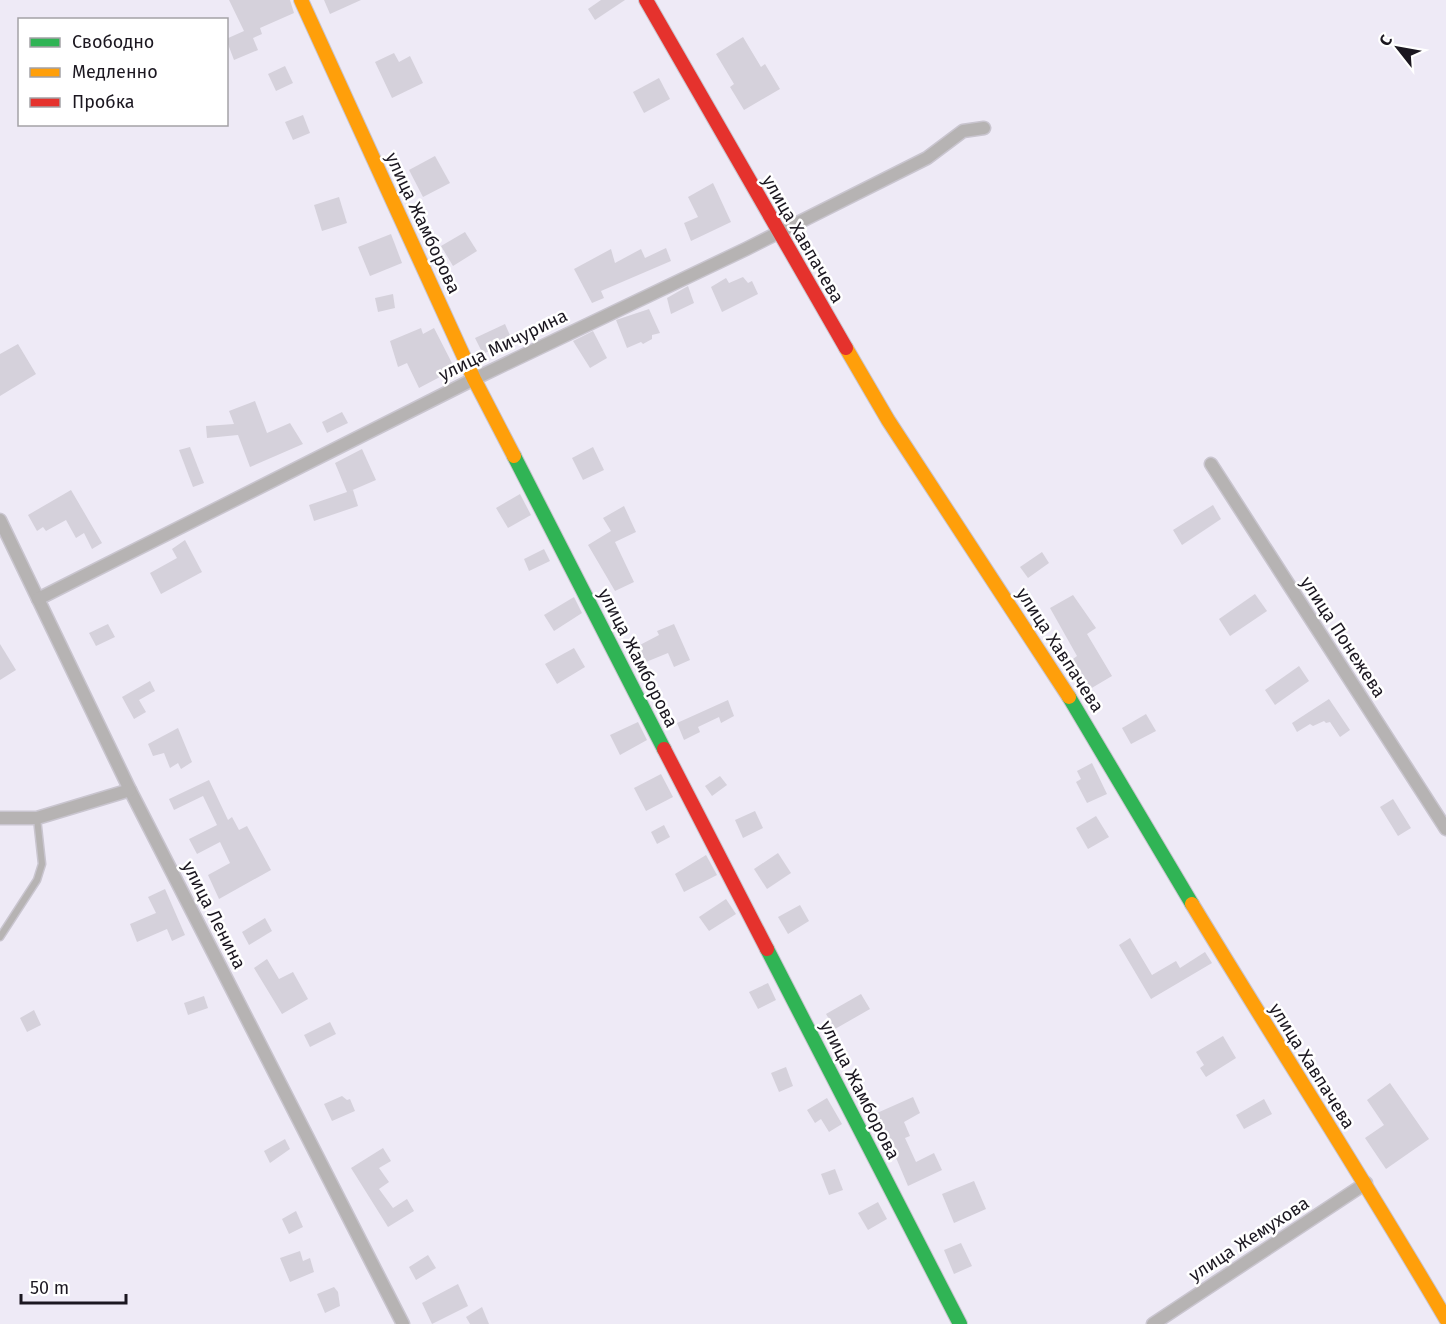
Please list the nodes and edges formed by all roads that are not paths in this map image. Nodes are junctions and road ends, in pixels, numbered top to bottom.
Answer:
1 (301, 0) edge
2 (646, 0) edge
3 (984, 128) dead end
4 (778, 233) junction
5 (474, 378) junction
6 (1211, 464) dead end
7 (0, 520) edge
8 (38, 599) junction
9 (129, 790) junction
10 (0, 818) edge
11 (37, 818) junction
12 (1446, 829) edge
13 (0, 937) edge
14 (1366, 1183) junction
15 (1446, 1319) edge
16 (403, 1324) edge
17 (960, 1324) edge
18 (1153, 1324) edge

1 - 5 street, улица Жамборова
2 - 4 street, улица Хавпачева
3 - 4 street, улица Мичурина
4 - 5 street, улица Мичурина
4 - 14 street, улица Хавпачева
5 - 8 street, улица Мичурина
5 - 17 street, улица Жамборова
6 - 12 street, улица Понежева
7 - 8 street, улица Ленина
8 - 9 street, улица Ленина
9 - 11 street
9 - 16 street, улица Ленина
10 - 11 street
11 - 13 lane
14 - 15 street, улица Хавпачева
14 - 18 street, улица Жемухова

